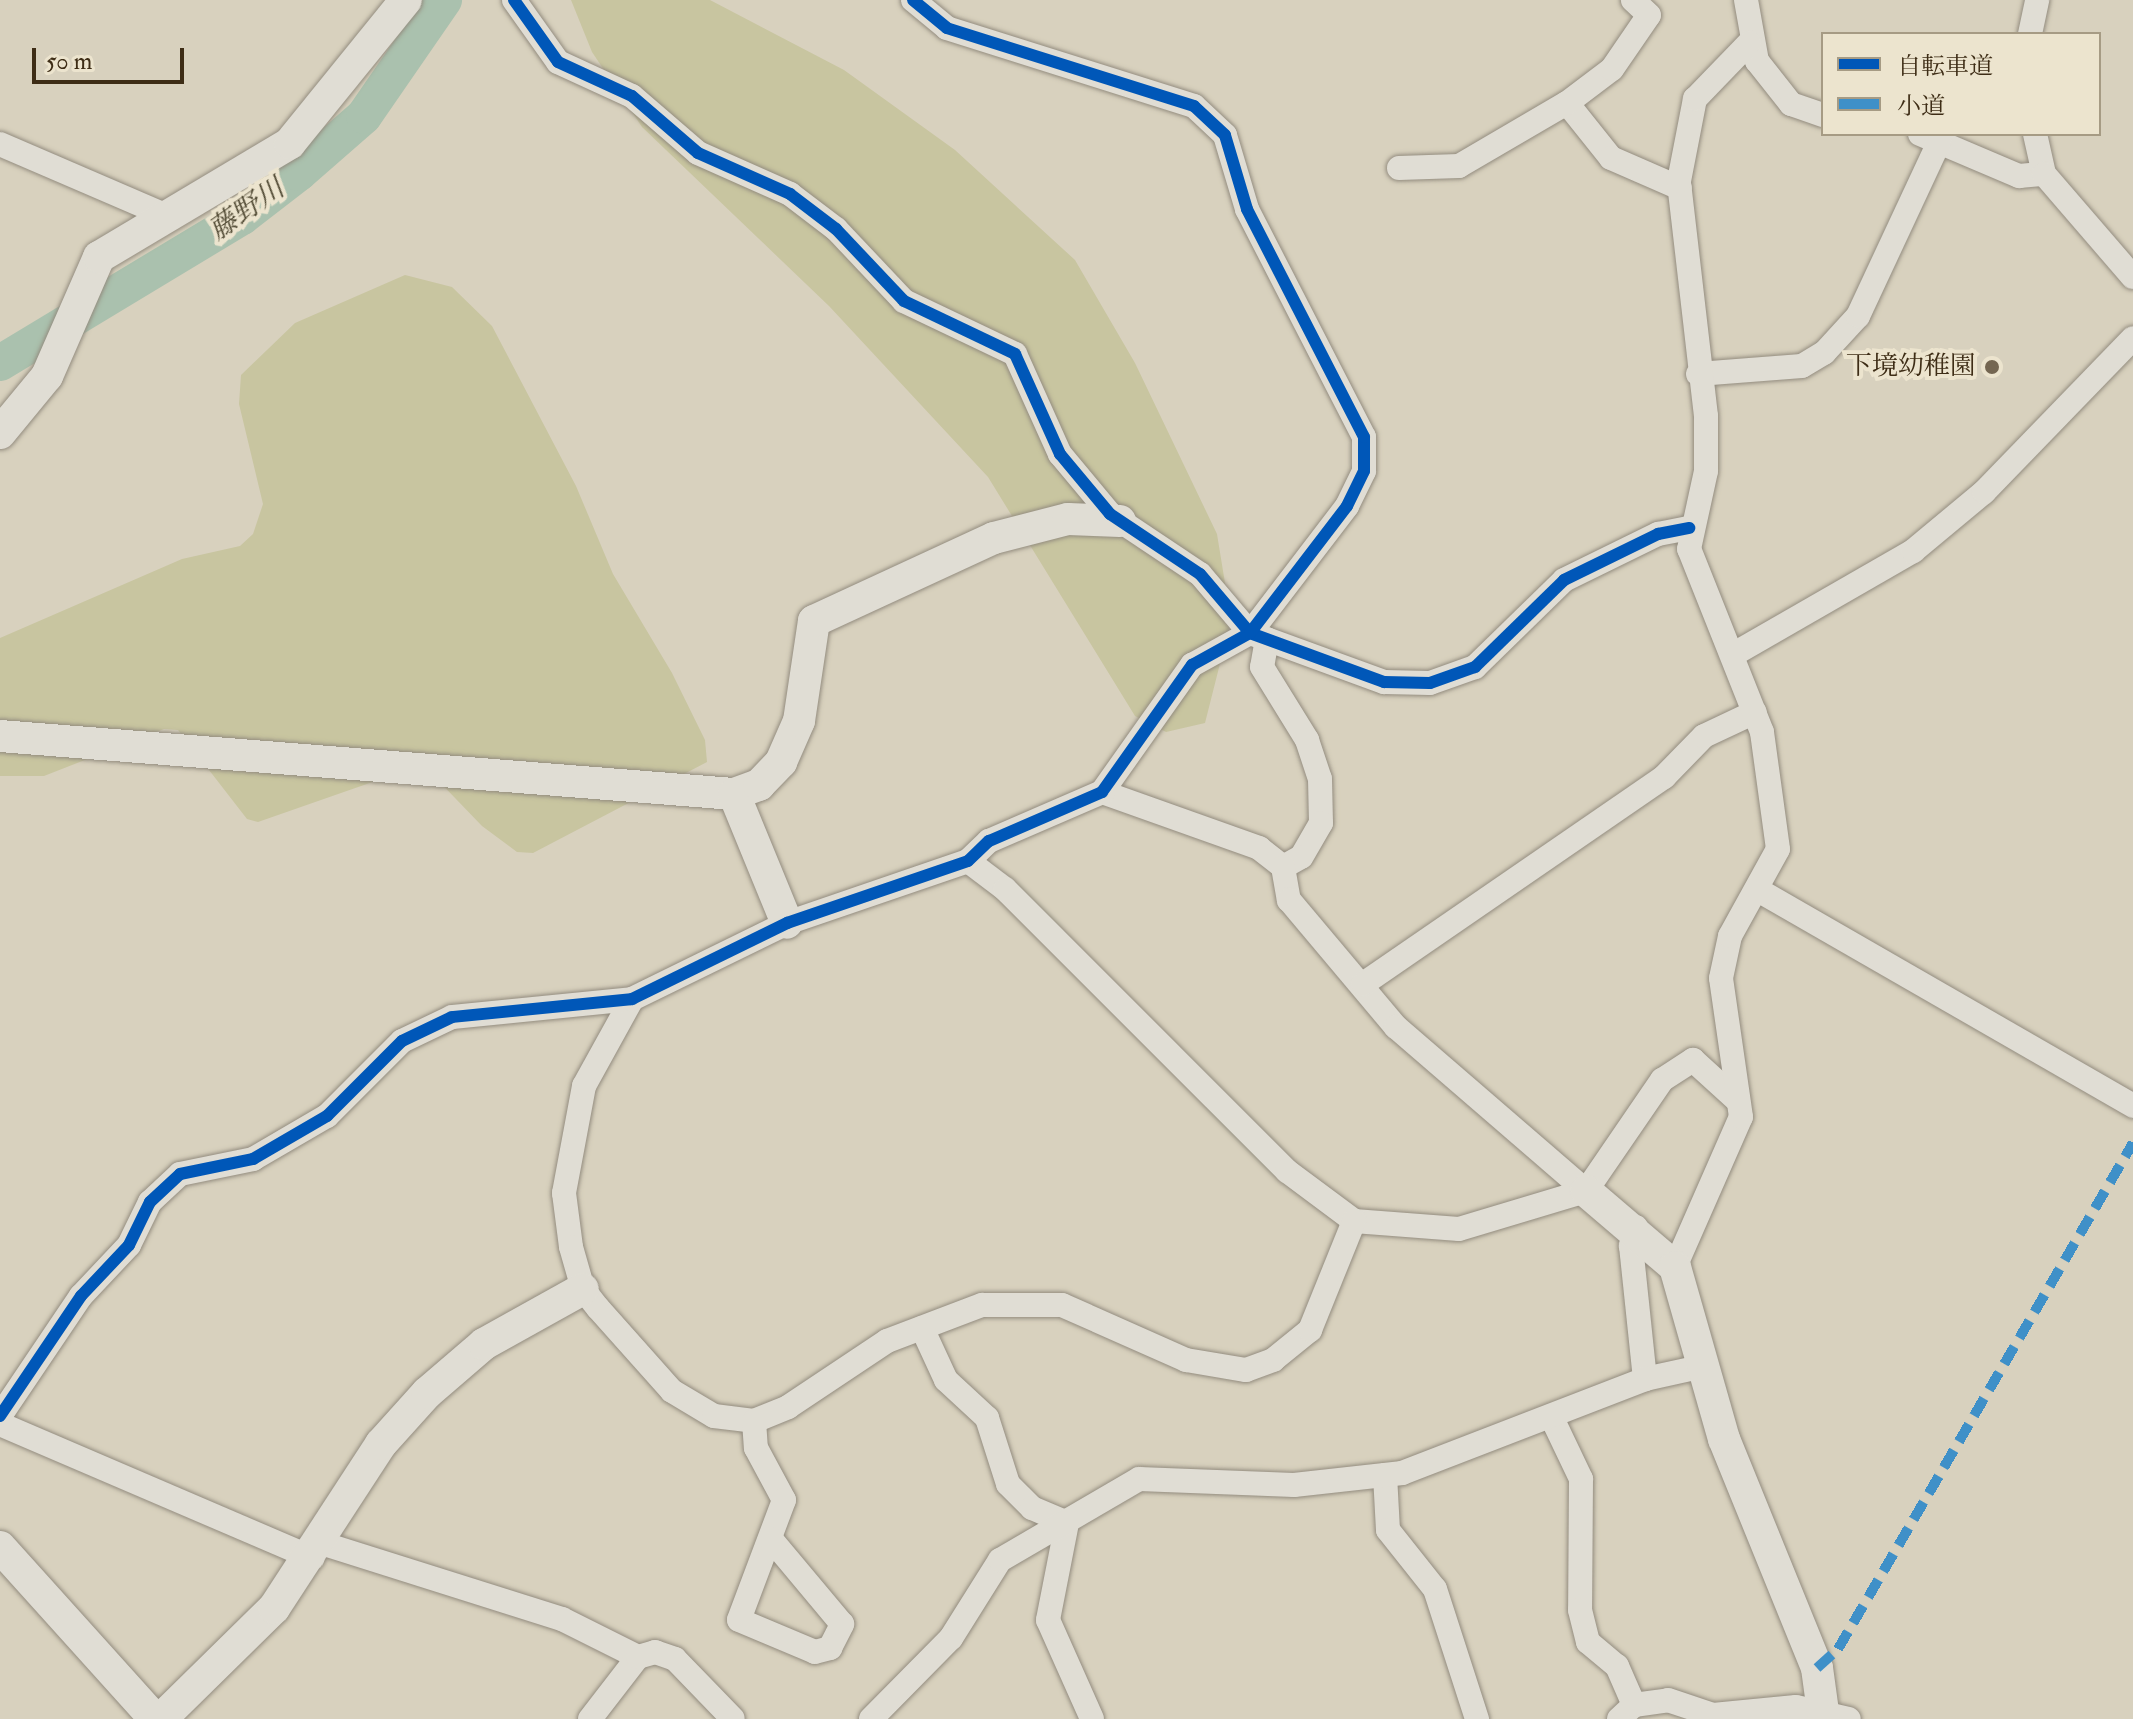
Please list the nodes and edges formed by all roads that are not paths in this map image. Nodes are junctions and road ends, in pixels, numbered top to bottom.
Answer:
1 (406, 0) edge
2 (514, 0) edge
3 (913, 0) edge
4 (1633, 0) edge
5 (1746, 0) edge
6 (2037, 0) edge
7 (2030, 32) edge
8 (1749, 43) junction
9 (1567, 103) junction
10 (1821, 114) edge
11 (2035, 136) edge
12 (1930, 138) edge
13 (0, 144) edge
14 (1399, 168) dead end
15 (2044, 174) junction
16 (1680, 188) junction
17 (165, 215) junction
18 (2133, 277) edge
19 (2133, 338) edge
20 (1698, 374) junction
21 (0, 433) edge
22 (1120, 521) junction
23 (1689, 528) junction
24 (1258, 636) junction
25 (1734, 654) junction
26 (1755, 712) junction
27 (0, 736) edge
28 (1102, 792) junction
29 (734, 794) junction
30 (968, 861) junction
31 (1283, 867) junction
32 (1758, 890) junction
33 (787, 923) junction
34 (1363, 984) junction
35 (632, 999) junction
36 (1740, 1103) junction
37 (2133, 1106) edge
38 (1586, 1191) junction
39 (1354, 1221) junction
40 (1636, 1227) junction
41 (1675, 1267) junction
42 (583, 1289) junction
43 (922, 1328) junction
44 (1704, 1366) junction
45 (1645, 1379) junction
46 (0, 1416) edge
47 (1551, 1416) junction
48 (754, 1421) junction
49 (0, 1424) edge
50 (1385, 1475) junction
51 (1067, 1523) junction
52 (771, 1539) junction
53 (0, 1547) edge
54 (317, 1550) junction
55 (638, 1657) junction
56 (1626, 1712) edge
57 (1833, 1716) edge
58 (155, 1719) edge
59 (161, 1719) edge
60 (590, 1719) edge
61 (733, 1719) edge
62 (871, 1719) edge
63 (1092, 1719) edge
64 (1477, 1719) edge

1 - 17 street
2 - 22 street
3 - 24 street
4 - 9 street
5 - 8 street
6 - 7 street
8 - 10 street
8 - 16 street
9 - 14 street
9 - 16 street
11 - 15 street
12 - 15 street
12 - 20 street
13 - 17 street
15 - 18 street
16 - 20 street
17 - 21 street
19 - 25 street
20 - 23 street
22 - 24 street
22 - 29 street
23 - 24 street
23 - 25 street
24 - 28 street
24 - 31 street
25 - 26 street
26 - 32 street
26 - 34 street
27 - 29 street
28 - 30 street
28 - 31 street
29 - 33 street
30 - 33 street
30 - 39 street
31 - 34 street
32 - 36 street
32 - 37 street
33 - 35 street
34 - 38 street
35 - 42 street
35 - 46 street
36 - 38 street
36 - 41 street
38 - 39 street
38 - 40 street
39 - 43 street
40 - 41 street
40 - 45 street
41 - 44 street
42 - 48 street
42 - 54 street
43 - 48 street
43 - 51 street
44 - 45 street
44 - 57 street
45 - 47 street
47 - 50 street
47 - 56 street
48 - 52 street
49 - 54 street
50 - 51 street
50 - 64 street
51 - 62 street
51 - 63 street
52 - 52 street
53 - 58 street
54 - 55 street
54 - 59 street
55 - 60 street
55 - 61 street
56 - 57 street

